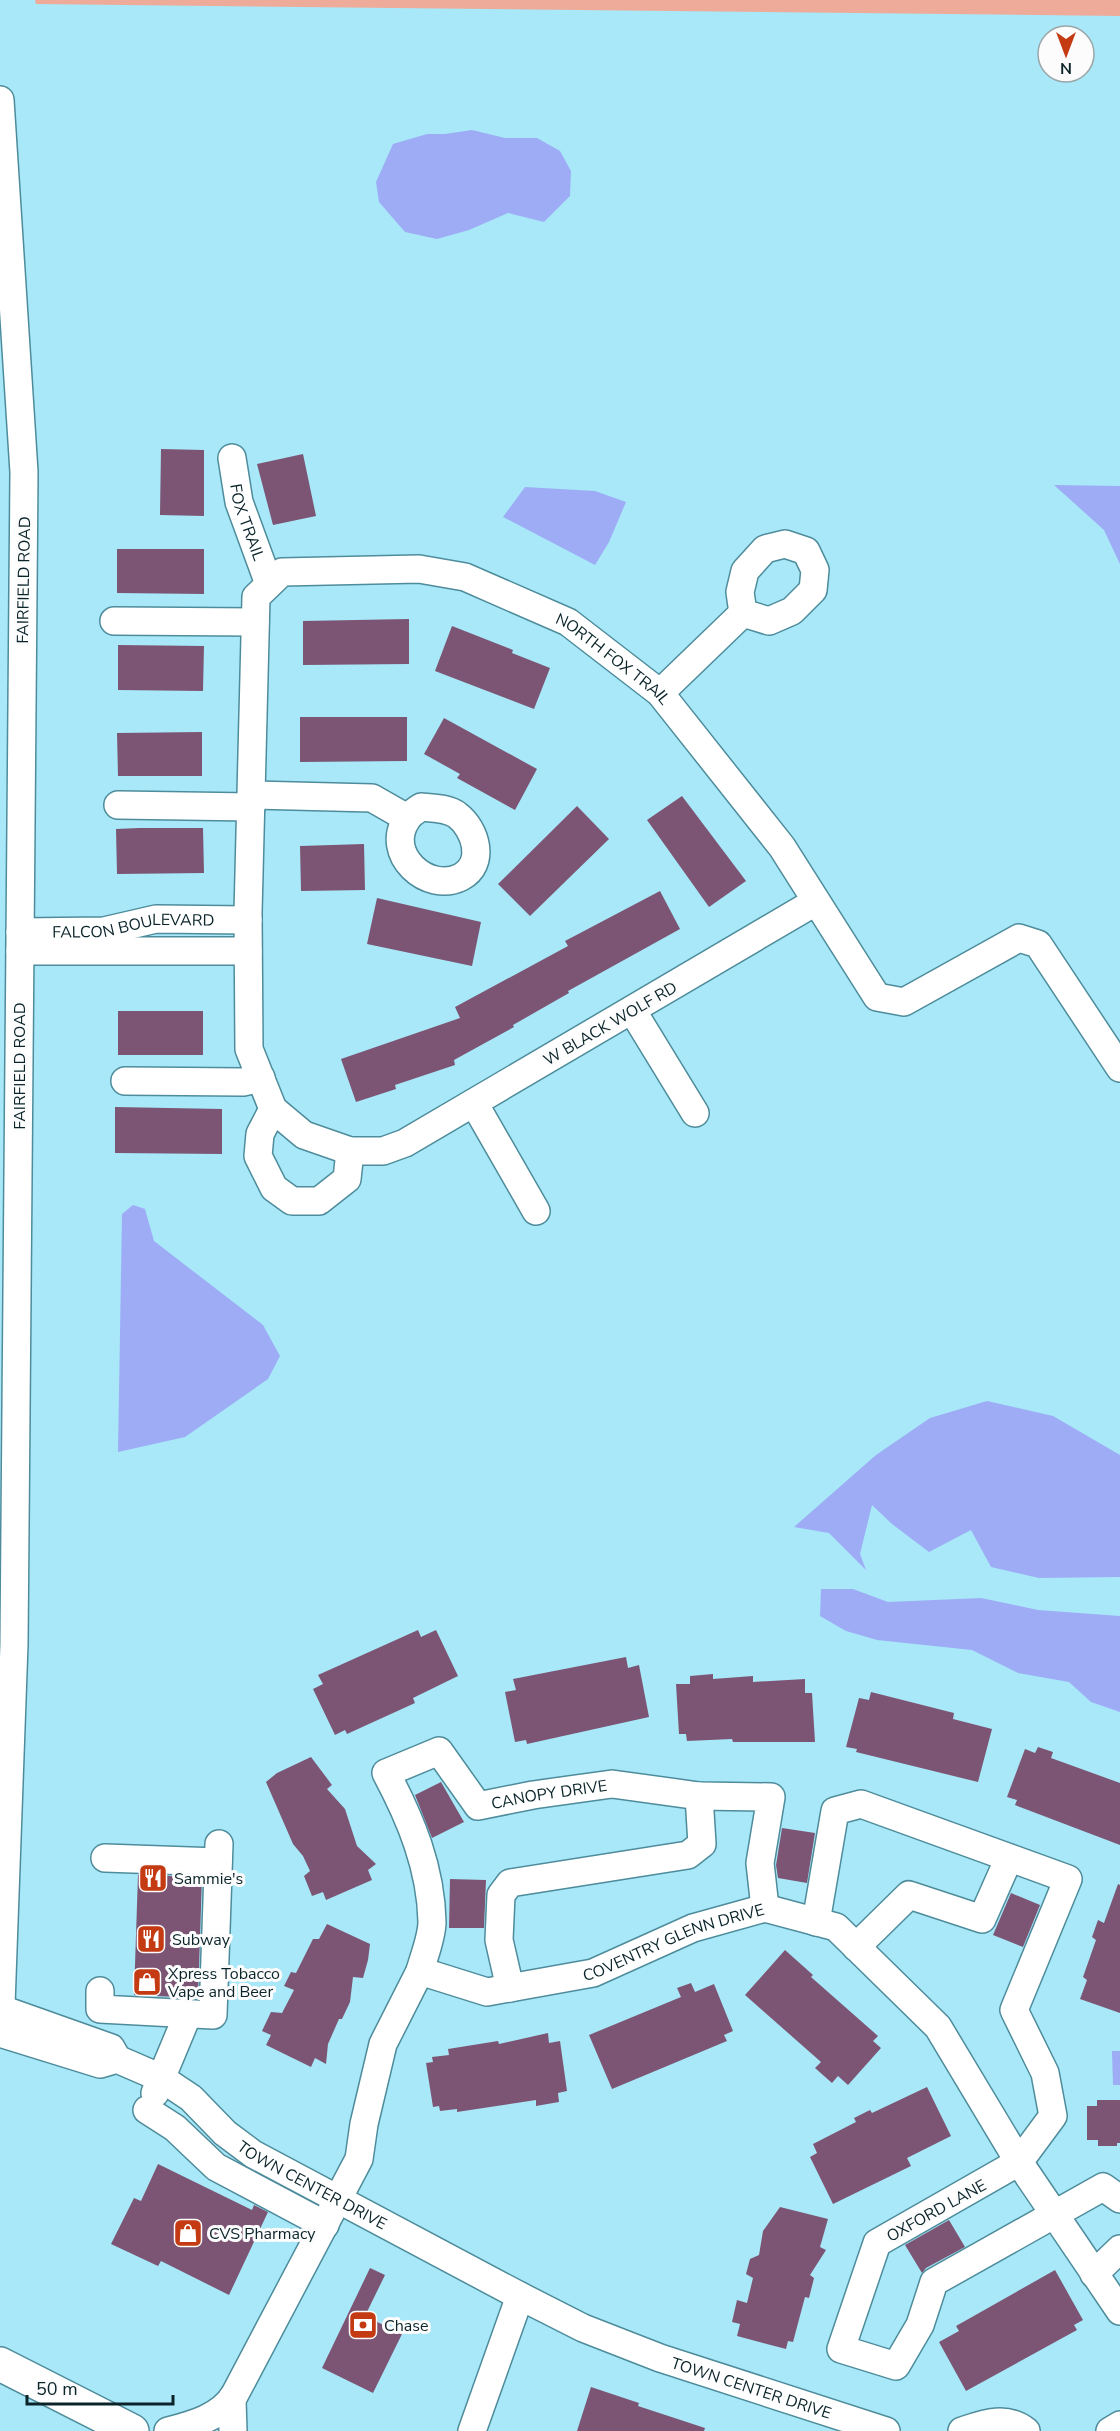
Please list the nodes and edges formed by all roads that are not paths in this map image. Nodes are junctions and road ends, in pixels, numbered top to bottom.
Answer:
1 (0, 100) edge
2 (10, 411) edge
3 (232, 458) dead end
4 (269, 584) junction
5 (743, 613) dead end
6 (114, 621) dead end
7 (255, 622) junction
8 (660, 693) junction
9 (252, 801) junction
10 (118, 805) dead end
11 (407, 818) dead end
12 (815, 902) junction
13 (248, 920) junction
14 (20, 942) junction
15 (248, 958) junction
16 (632, 1010) junction
17 (1120, 1068) edge
18 (261, 1078) junction
19 (125, 1081) dead end
20 (474, 1103) junction
21 (273, 1109) junction
22 (695, 1113) dead end
23 (350, 1151) junction
24 (536, 1211) dead end
25 (8, 1380) edge
26 (699, 1796) junction
27 (1009, 1857) junction
28 (105, 1858) dead end
29 (765, 1908) junction
30 (816, 1922) junction
31 (856, 1947) junction
32 (420, 1971) junction
33 (1, 1982) edge
34 (510, 1988) junction
35 (100, 1991) dead end
36 (1, 2009) edge
37 (188, 2014) junction
38 (0, 2033) edge
39 (117, 2059) junction
40 (162, 2078) junction
41 (1019, 2162) junction
42 (339, 2198) junction
43 (1120, 2199) edge
44 (1053, 2216) junction
45 (325, 2224) junction
46 (1120, 2249) edge
47 (1094, 2274) junction
48 (520, 2296) junction
49 (1120, 2311) edge
50 (0, 2364) edge
51 (232, 2400) junction
52 (1120, 2425) edge
53 (132, 2431) edge
54 (168, 2431) edge
55 (233, 2431) edge
56 (472, 2431) edge
57 (886, 2431) edge
58 (962, 2431) edge
59 (1026, 2431) edge
60 (1110, 2431) edge

1 - 2 street, FAIRFIELD ROAD
2 - 14 street, FAIRFIELD ROAD
3 - 4 street, FOX TRAIL
4 - 7 street
4 - 8 street, NORTH FOX TRAIL
5 - 8 street
6 - 7 street
7 - 9 street
8 - 12 street, NORTH FOX TRAIL
9 - 10 street
9 - 11 street
9 - 13 street
12 - 16 street, W BLACK WOLF RD
12 - 17 street, NORTH FOX TRAIL
13 - 14 street, FALCON BOULEVARD
13 - 15 street
14 - 15 street, FALCON BOULEVARD
14 - 25 street, FAIRFIELD ROAD
15 - 18 street
16 - 20 street, W BLACK WOLF RD
16 - 22 street
18 - 19 street
18 - 21 street
20 - 23 street, W BLACK WOLF RD
20 - 24 street
21 - 23 street, W BLACK WOLF RD
21 - 23 street
25 - 33 street, FAIRFIELD ROAD
26 - 29 street, CANOPY DRIVE
26 - 32 street, CANOPY DRIVE
26 - 34 street
27 - 30 street, OXFORD LANE
27 - 31 street
27 - 41 street, OXFORD LANE
28 - 37 street
29 - 30 street, COVENTRY GLENN DRIVE
29 - 34 street, COVENTRY GLENN DRIVE
30 - 31 street, COVENTRY GLENN DRIVE
31 - 41 street, COVENTRY GLENN DRIVE
32 - 34 street, COVENTRY GLENN DRIVE
32 - 42 street
33 - 36 street, FAIRFIELD ROAD
35 - 37 street
36 - 38 street, FAIRFIELD ROAD
36 - 39 street, TOWN CENTER DRIVE
37 - 40 street
38 - 39 street, TOWN CENTER DRIVE
39 - 40 street, TOWN CENTER DRIVE
40 - 42 street, TOWN CENTER DRIVE
40 - 45 street
41 - 44 street, COVENTRY GLENN DRIVE
41 - 44 street, OXFORD LANE
42 - 45 street
42 - 48 street, TOWN CENTER DRIVE
43 - 44 street, OXFORD LANE
44 - 47 street, COVENTRY GLENN DRIVE
45 - 51 street
46 - 47 street
47 - 49 street, COVENTRY GLENN DRIVE
48 - 56 street
48 - 57 street, TOWN CENTER DRIVE
50 - 53 main road
51 - 54 street
51 - 55 street
52 - 60 street
58 - 59 street

